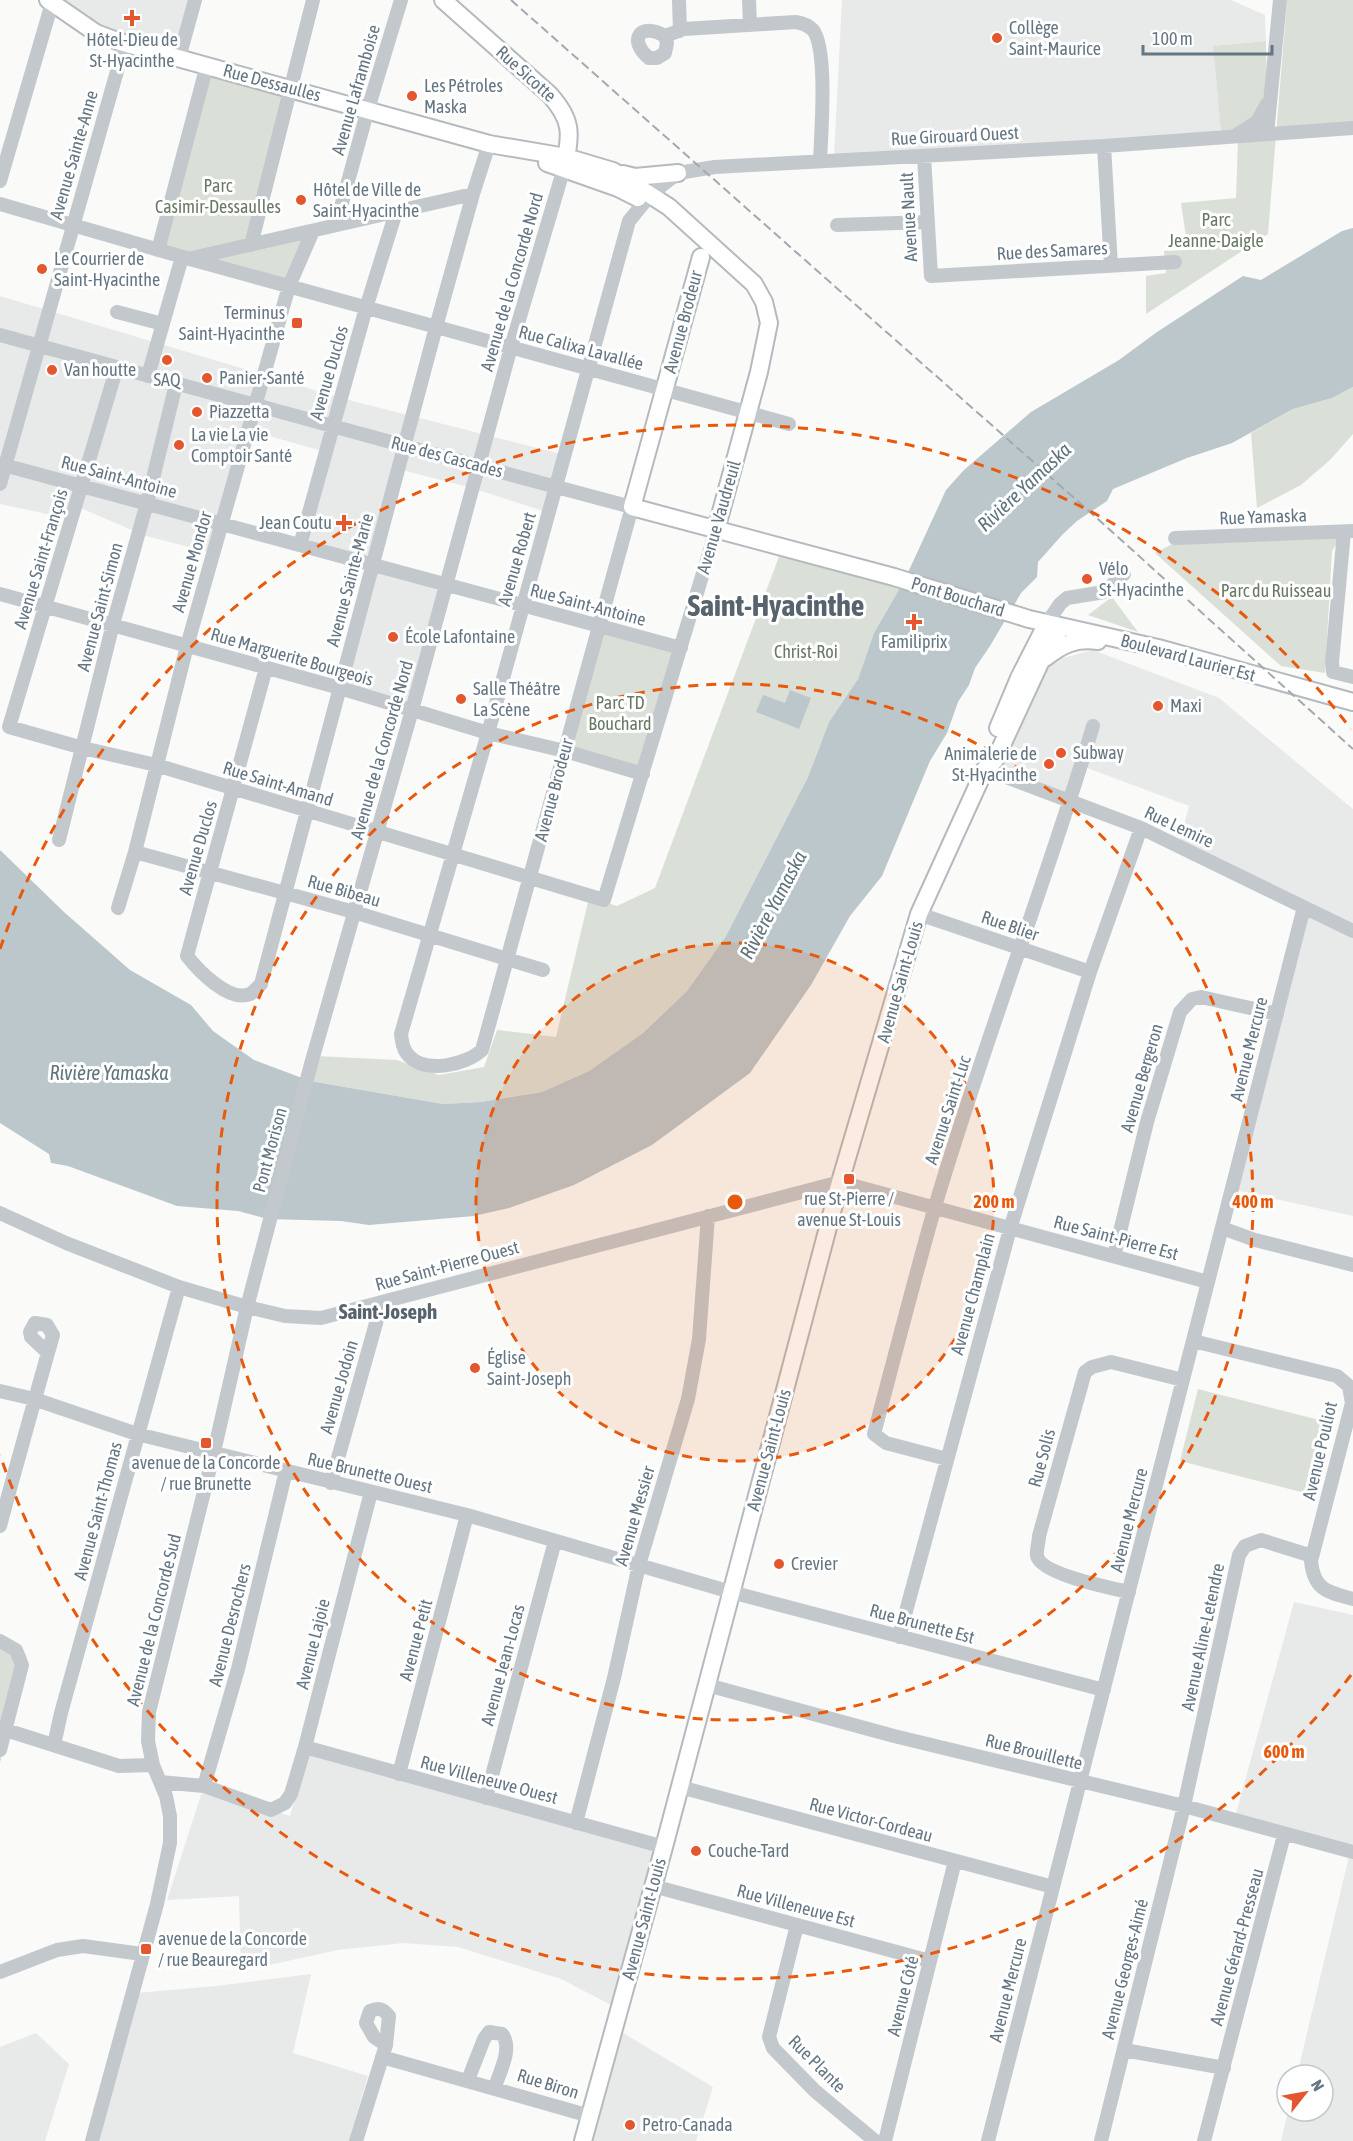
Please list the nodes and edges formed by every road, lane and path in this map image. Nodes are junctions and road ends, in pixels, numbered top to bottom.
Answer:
1 (195, 0) edge
2 (314, 0) edge
3 (401, 0) edge
4 (443, 0) edge
5 (679, 0) edge
6 (749, 0) edge
7 (1280, 0) edge
8 (50, 2) edge
9 (750, 25) junction
10 (680, 30) junction
11 (664, 36) dead end
12 (125, 43) junction
13 (179, 58) junction
14 (207, 65) junction
15 (291, 88) junction
16 (1271, 93) junction
17 (368, 109) junction
18 (1353, 128) edge
19 (1268, 134) junction
20 (1233, 136) junction
21 (496, 146) junction
22 (1104, 146) junction
23 (924, 156) junction
24 (820, 161) junction
25 (565, 163) junction
26 (613, 171) junction
27 (678, 173) junction
28 (0, 181) edge
29 (472, 194) junction
30 (648, 198) junction
31 (0, 204) edge
32 (396, 212) junction
33 (928, 222) junction
34 (73, 225) junction
35 (336, 225) junction
36 (837, 225) dead end
37 (313, 231) junction
38 (251, 245) junction
39 (158, 250) junction
40 (718, 252) junction
41 (701, 257) junction
42 (186, 258) junction
43 (1175, 262) dead end
44 (1111, 266) junction
45 (930, 276) joint
46 (289, 286) junction
47 (366, 308) junction
48 (117, 312) dead end
49 (163, 324) junction
50 (436, 327) junction
51 (0, 336) edge
52 (38, 346) junction
53 (511, 347) junction
54 (117, 367) junction
55 (590, 369) junction
56 (148, 376) junction
57 (176, 384) junction
58 (664, 390) junction
59 (255, 405) junction
60 (748, 413) junction
61 (789, 424) dead end
62 (333, 426) junction
63 (404, 445) junction
64 (3, 464) edge
65 (478, 466) junction
66 (0, 484) edge
67 (81, 486) junction
68 (556, 487) junction
69 (147, 503) junction
70 (632, 507) junction
71 (221, 524) junction
72 (716, 530) junction
73 (1349, 532) edge
74 (1175, 538) dead end
75 (300, 545) junction
76 (372, 565) junction
77 (1124, 574) dead end
78 (894, 577) joint
79 (446, 585) junction
80 (0, 594) edge
81 (522, 606) junction
82 (45, 607) junction
83 (1023, 617) joint
84 (113, 624) junction
85 (1054, 625) junction
86 (599, 626) junction
87 (187, 646) junction
88 (681, 648) junction
89 (1158, 648) junction
90 (1040, 663) junction
91 (266, 668) junction
92 (1353, 677) edge
93 (340, 688) junction
94 (1353, 702) edge
95 (412, 710) junction
96 (1094, 726) dead end
97 (9, 727) joint
98 (488, 733) junction
99 (83, 748) junction
100 (565, 751) junction
101 (156, 765) junction
102 (985, 769) junction
103 (643, 774) junction
104 (233, 789) junction
105 (1071, 800) junction
106 (307, 811) junction
107 (1141, 828) junction
108 (377, 832) junction
109 (59, 840) dead end
110 (135, 852) junction
111 (452, 855) junction
112 (209, 873) junction
113 (530, 878) junction
114 (285, 893) junction
115 (604, 900) joint
116 (1304, 907) junction
117 (118, 908) dead end
118 (354, 912) junction
119 (919, 914) junction
120 (1353, 931) edge
121 (429, 935) junction
122 (1019, 949) junction
123 (507, 959) junction
124 (543, 970) dead end
125 (1090, 972) junction
126 (223, 988) joint
127 (1277, 1014) junction
128 (401, 1034) joint
129 (311, 1064) joint
130 (840, 1182) junction
131 (934, 1209) junction
132 (0, 1213) edge
133 (708, 1216) junction
134 (1222, 1228) junction
135 (1010, 1229) junction
136 (263, 1246) joint
137 (1114, 1256) junction
138 (1353, 1265) edge
139 (1208, 1282) junction
140 (179, 1287) junction
141 (382, 1302) junction
142 (247, 1307) junction
143 (1193, 1341) junction
144 (48, 1353) dead end
145 (1183, 1380) junction
146 (0, 1391) edge
147 (34, 1399) junction
148 (137, 1434) junction
149 (214, 1452) junction
150 (947, 1459) junction
151 (286, 1471) junction
152 (331, 1483) junction
153 (371, 1492) junction
154 (467, 1515) junction
155 (0, 1526) edge
156 (555, 1541) junction
157 (1312, 1556) junction
158 (639, 1565) junction
159 (731, 1592) junction
160 (1129, 1592) junction
161 (1353, 1599) edge
162 (899, 1637) junction
163 (0, 1641) edge
164 (707, 1684) junction
165 (1104, 1690) junction
166 (6, 1730) junction
167 (54, 1745) junction
168 (305, 1747) junction
169 (0, 1750) edge
170 (153, 1765) junction
171 (399, 1774) junction
172 (1080, 1781) junction
173 (160, 1782) junction
174 (204, 1786) junction
175 (680, 1787) junction
176 (486, 1798) junction
177 (1184, 1806) junction
178 (576, 1823) junction
179 (1284, 1835) junction
180 (664, 1847) junction
181 (1353, 1852) edge
182 (955, 1861) junction
183 (653, 1886) junction
184 (1053, 1887) junction
185 (797, 1925) junction
186 (142, 1954) junction
187 (930, 1961) junction
188 (0, 1972) edge
189 (1124, 2050) junction
190 (1224, 2068) junction
191 (468, 2080) junction
192 (495, 2087) junction
193 (590, 2116) junction
194 (92, 2141) edge
195 (356, 2141) edge
196 (583, 2141) edge
197 (875, 2141) edge
198 (885, 2141) edge
199 (988, 2141) edge
200 (1101, 2141) edge
201 (1204, 2141) edge

1 - 13 street
2 - 15 street
3 - 17 street, Avenue Laframboise
4 - 25 main road, Rue Sicotte
5 - 10 street
6 - 9 street
7 - 16 street
8 - 12 main road, Rue Dessaulles
8 - 28 street
9 - 10 street
9 - 24 street
10 - 11 street
12 - 13 main road, Rue Dessaulles
12 - 34 street, Avenue Sainte-Anne
13 - 14 main road, Rue Dessaulles
14 - 15 main road, Rue Dessaulles
14 - 39 street
15 - 17 main road, Rue Dessaulles
15 - 38 street
16 - 19 street
16 - 20 street
17 - 21 main road, Rue Dessaulles
17 - 35 street, Avenue Laframboise
18 - 19 street, Rue Girouard Ouest
19 - 20 street, Rue Girouard Ouest
20 - 22 street, Rue Girouard Ouest
21 - 25 main road, Rue Dessaulles
21 - 29 street, Avenue Sainte-Marie
22 - 23 street, Rue Girouard Ouest
22 - 44 street
23 - 24 street, Rue Girouard Ouest
23 - 33 street, Avenue Nault
24 - 27 street, Rue Girouard Ouest
25 - 26 main road, Rue Dessaulles
25 - 30 main road, Rue Dessaulles
25 - 53 street, Avenue de la Concorde Nord
26 - 27 main road
26 - 30 main road, Rue Dessaulles
27 - 30 street, Avenue Robert
29 - 32 street
29 - 50 street, Avenue Sainte-Marie
30 - 40 main road, Rue Dessaulles
30 - 41 main road, Rue Dessaulles
30 - 55 street, Avenue Robert
31 - 34 street
32 - 35 street
32 - 47 street, Avenue Duclos
33 - 36 street
33 - 45 street, Avenue Nault
34 - 39 street
34 - 52 street, Avenue Sainte-Anne
35 - 37 street
37 - 38 street
37 - 46 street, Avenue Mondor
38 - 42 street
39 - 42 street
40 - 41 main road
40 - 60 main road, Avenue Vaudreuil
41 - 58 main road, Avenue Brodeur
42 - 46 street, Rue Calixa Lavallée
42 - 49 street
43 - 44 street, Rue des Samares
44 - 45 street, Rue des Samares
46 - 47 street, Rue Calixa Lavallée
46 - 59 street, Avenue Mondor
47 - 50 street, Rue Calixa Lavallée
47 - 62 street, Avenue Duclos
48 - 49 street
49 - 56 street
50 - 53 street, Rue Calixa Lavallée
50 - 63 street, Avenue Sainte-Marie
51 - 52 street, Rue des Cascades
52 - 54 street, Rue des Cascades
52 - 64 street, Avenue Sainte-Anne
53 - 55 street, Rue Calixa Lavallée
53 - 65 street, Avenue de la Concorde Nord
54 - 56 street, Rue des Cascades
54 - 67 street, Avenue Saint-François
55 - 58 street, Rue Calixa Lavallée
55 - 68 street, Avenue Robert
56 - 57 street, Rue des Cascades
57 - 59 street, Rue des Cascades
57 - 69 street, Avenue Saint-Simon
58 - 60 street, Rue Calixa Lavallée
58 - 70 main road, Avenue Brodeur
59 - 62 street, Rue des Cascades
59 - 71 street, Avenue Mondor
60 - 61 street, Rue Calixa Lavallée
60 - 72 main road, Avenue Vaudreuil
62 - 63 street, Rue des Cascades
62 - 75 street, Avenue Duclos
63 - 65 street, Rue des Cascades
63 - 76 street, Avenue Sainte-Marie
64 - 66 street, Avenue Sainte-Anne
64 - 67 street, Rue Saint-Antoine
65 - 68 street, Rue des Cascades
65 - 79 street, Avenue de la Concorde Nord
67 - 69 street, Rue Saint-Antoine
67 - 82 street, Avenue Saint-François
68 - 70 street, Rue des Cascades
68 - 81 street, Avenue Robert
69 - 71 street, Rue Saint-Antoine
69 - 84 street, Avenue Saint-Simon
70 - 72 main road, Rue des Cascades
70 - 86 street, Avenue Brodeur
71 - 75 street, Rue Saint-Antoine
71 - 87 street, Avenue Mondor
72 - 78 main road, Rue des Cascades
72 - 88 street, Avenue Vaudreuil
73 - 74 street, Rue Yamaska
73 - 92 street
75 - 76 street, Rue Saint-Antoine
76 - 79 street, Rue Saint-Antoine
76 - 93 street, Avenue Sainte-Marie
77 - 85 street, Avenue Saint-Louis
78 - 83 main road, Pont Bouchard
79 - 81 street, Rue Saint-Antoine
79 - 95 street, Avenue de la Concorde Nord
80 - 82 street, Rue Marguerite Bourgeois
81 - 86 street, Rue Saint-Antoine
81 - 98 street, Avenue Robert
82 - 84 street, Rue Marguerite Bourgeois
82 - 97 street, Avenue Saint-François
83 - 85 main road, Boulevard Laurier Est
84 - 87 street, Rue Marguerite Bourgeois
84 - 99 street, Avenue Saint-Simon
85 - 89 main road, Boulevard Laurier Est
85 - 90 main road, Avenue Saint-Louis
85 - 102 main road, Avenue Saint-Louis
86 - 88 street, Rue Saint-Antoine
86 - 100 street, Avenue Brodeur
87 - 91 street, Rue Marguerite Bourgeois
87 - 101 street, Avenue Mondor
88 - 103 street, Avenue Vaudreuil
89 - 90 main road
89 - 94 main road, Boulevard Laurier Est
90 - 102 main road, Avenue Saint-Louis
91 - 93 street, Rue Marguerite Bourgeois
91 - 104 street, Avenue Duclos
93 - 95 street, Rue Marguerite Bourgeois
93 - 106 street, Avenue Sainte-Marie
95 - 98 street, Rue Marguerite Bourgeois
95 - 108 street, Avenue de la Concorde Nord
96 - 105 street, Avenue Saint-Luc
97 - 99 street, Rue Saint-Amand
98 - 100 street, Rue Marguerite Bourgeois
98 - 111 street, Avenue Robert
99 - 101 street, Rue Saint-Amand
99 - 109 street, Avenue Saint-Simon
100 - 103 street, Rue Marguerite Bourgeois
100 - 113 street, Avenue Brodeur
101 - 104 street, Rue Saint-Amand
101 - 110 street, Avenue Mondor
102 - 105 street, Rue Lemire
102 - 119 main road, Avenue Saint-Louis
103 - 115 street, Avenue Vaudreuil
104 - 106 street, Rue Saint-Amand
104 - 112 street, Avenue Duclos
105 - 107 street, Rue Lemire
105 - 122 street, Avenue Saint-Luc
106 - 108 street, Rue Saint-Amand
106 - 114 street, Avenue Sainte-Marie
107 - 116 street, Rue Lemire
107 - 125 street, Avenue Champlain
108 - 111 street, Rue Saint-Amand
108 - 118 street, Avenue de la Concorde Nord
110 - 112 street, Rue Bibeau
110 - 117 street, Avenue Mondor
111 - 113 street, Rue Saint-Amand
111 - 121 street, Avenue Robert
112 - 114 street, Rue Bibeau
112 - 126 street, Avenue Duclos
113 - 115 street, Rue Saint-Amand
113 - 123 street, Avenue Brodeur
114 - 118 street, Rue Bibeau
114 - 126 street, Avenue Sainte-Marie
116 - 120 street, Rue Lemire
116 - 127 street, Avenue Mercure
118 - 121 street, Rue Bibeau
118 - 129 street, Avenue de la Concorde Nord
119 - 122 street, Rue Blier
119 - 130 main road, Avenue Saint-Louis
121 - 123 street, Rue Bibeau
121 - 128 street, Avenue Robert
122 - 125 street, Rue Blier
122 - 131 street, Avenue Saint-Luc
123 - 124 street, Rue Bibeau
123 - 128 street, Avenue Brodeur
125 - 135 street, Avenue Champlain
127 - 134 street, Avenue Mercure
127 - 137 street, Avenue Bergeron
129 - 136 street, Pont Morison
130 - 131 street, Rue Saint-Pierre Est
130 - 133 street, Rue Saint-Pierre Ouest
130 - 159 main road, Avenue Saint-Louis
131 - 135 street, Rue Saint-Pierre Est
131 - 150 street, Avenue Saint-Luc
132 - 140 street, Rue Saint-Pierre Ouest
133 - 141 street, Rue Saint-Pierre Ouest
133 - 158 street, Avenue Messier
134 - 138 street
134 - 139 street, Avenue Mercure
135 - 137 street, Rue Saint-Pierre Est
135 - 150 street, Avenue Champlain
136 - 142 street, Avenue de la Concorde Sud
137 - 139 street, Rue Saint-Pierre Est
139 - 143 street, Avenue Mercure
140 - 142 street, Rue Saint-Pierre Ouest
140 - 148 street, Avenue Saint-Thomas
141 - 142 street, Rue Saint-Pierre Ouest
141 - 152 street, Avenue Jodoin
142 - 149 street, Avenue de la Concorde Sud
143 - 145 street, Avenue Mercure
143 - 157 street, Avenue Pouliot
144 - 147 street
145 - 160 street, Avenue Mercure
145 - 160 street, Rue Solis
146 - 147 street, Rue Brunette Ouest
147 - 148 street, Rue Brunette Ouest
147 - 155 street
148 - 149 street, Rue Brunette Ouest
148 - 167 street, Avenue Saint-Thomas
149 - 151 street, Rue Brunette Ouest
149 - 170 street, Avenue de la Concorde Sud
150 - 162 street, Avenue Champlain
151 - 152 street, Rue Brunette Ouest
151 - 174 street, Avenue Desrochers
152 - 153 street, Rue Brunette Ouest
153 - 154 street, Rue Brunette Ouest
153 - 168 street, Avenue Lajoie
154 - 156 street, Rue Brunette Ouest
154 - 171 street, Avenue Petit
156 - 158 street, Rue Brunette Ouest
156 - 176 street, Avenue Jean-Locas
157 - 161 street, Avenue Pouliot
157 - 177 street, Avenue Aline-Letendre
158 - 159 street, Rue Brunette Ouest
158 - 178 street, Avenue Messier
159 - 162 street, Rue Brunette Est
159 - 164 main road, Avenue Saint-Louis
160 - 165 street, Avenue Mercure
162 - 165 street, Rue Brunette Est
163 - 166 street
164 - 172 street, Rue Brouillette
164 - 175 main road, Avenue Saint-Louis
165 - 172 street, Avenue Mercure
166 - 167 street
166 - 169 street
167 - 170 street
168 - 171 street, Rue Villeneuve Ouest
168 - 174 street, Avenue Lajoie
170 - 173 street, Avenue de la Concorde Sud
171 - 176 street, Rue Villeneuve Ouest
172 - 177 street, Rue Brouillette
172 - 184 street, Avenue Mercure
173 - 174 street
173 - 186 street, Avenue de la Concorde Sud
175 - 180 main road, Avenue Saint-Louis
175 - 182 street, Rue Victor-Cordeau
176 - 178 street, Rue Villeneuve Ouest
177 - 179 street, Rue Brouillette
177 - 189 street, Avenue Georges-Aimé
178 - 180 street, Rue Villeneuve Ouest
179 - 181 street, Rue Brouillette
179 - 190 street, Avenue Gérard-Presseau
180 - 183 main road, Avenue Saint-Louis
182 - 184 street, Rue Victor-Cordeau
182 - 187 street, Avenue Côté
183 - 185 street, Rue Villeneuve Est
183 - 193 main road, Avenue Saint-Louis
184 - 199 street, Avenue Mercure
185 - 187 street, Rue Villeneuve Est
185 - 197 street, Rue Plante
186 - 188 street
186 - 194 street, Avenue de la Concorde Sud
187 - 198 street, Avenue Côté
189 - 190 street
189 - 200 street, Avenue Georges-Aimé
190 - 201 street, Avenue Gérard-Presseau
191 - 192 street, Rue Biron
191 - 192 street, Rue Biron
191 - 195 street, Rue Biron
192 - 193 street, Rue Biron
193 - 196 main road, Avenue Saint-Louis

